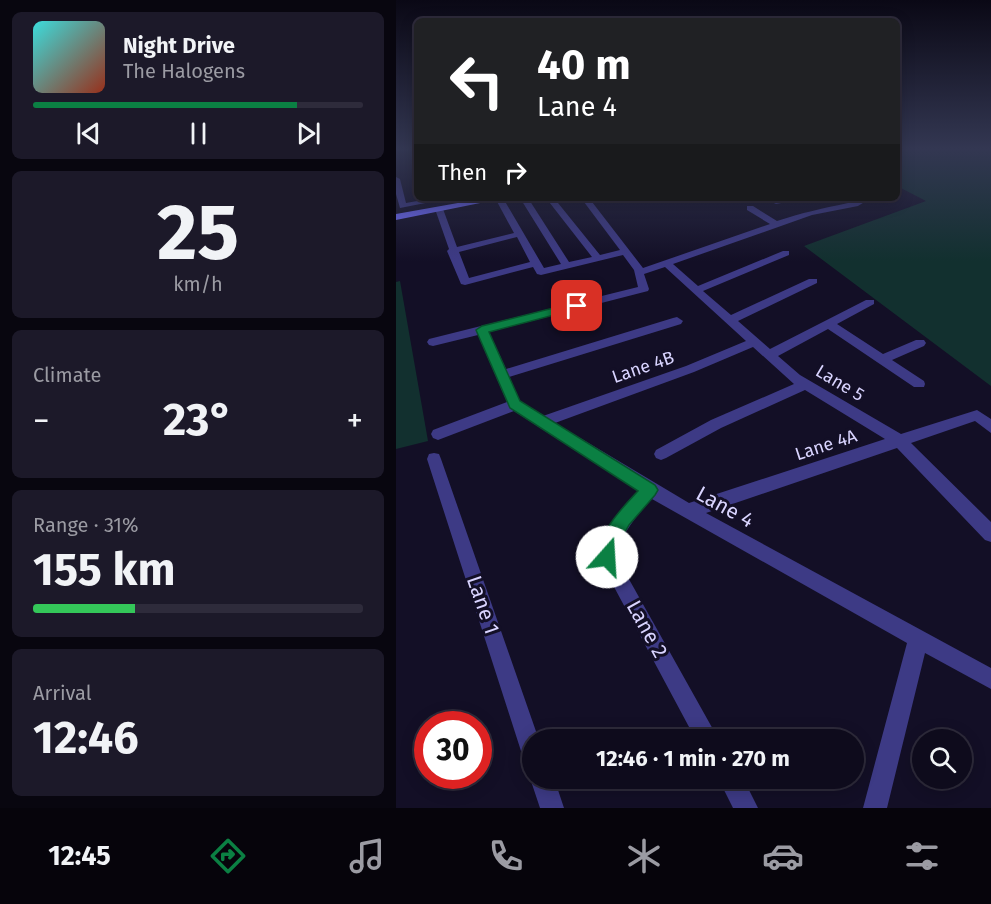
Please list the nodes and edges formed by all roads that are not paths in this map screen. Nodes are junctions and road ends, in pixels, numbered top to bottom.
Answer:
1 (398, 186) edge
2 (431, 201) edge
3 (463, 201) edge
4 (483, 201) edge
5 (502, 201) edge
6 (526, 201) edge
7 (552, 201) edge
8 (587, 201) edge
9 (795, 201) edge
10 (861, 201) edge
11 (750, 208) dead end
12 (439, 209) junction
13 (810, 213) junction
14 (396, 215) edge
15 (777, 225) junction
16 (519, 234) junction
17 (452, 251) junction
18 (625, 252) junction
19 (786, 253) dead end
20 (597, 258) junction
21 (536, 263) junction
22 (668, 264) junction
23 (566, 265) junction
24 (638, 273) junction
25 (813, 281) dead end
26 (696, 290) junction
27 (870, 302) dead end
28 (730, 320) junction
29 (677, 321) dead end
30 (829, 324) junction
31 (482, 330) junction
32 (433, 342) dead end
33 (755, 342) junction
34 (920, 342) dead end
35 (769, 355) junction
36 (882, 359) junction
37 (502, 375) junction
38 (806, 384) junction
39 (919, 384) dead end
40 (514, 405) junction
41 (541, 422) junction
42 (991, 427) edge
43 (438, 434) dead end
44 (900, 441) junction
45 (661, 454) dead end
46 (434, 459) dead end
47 (650, 490) junction
48 (688, 511) junction
49 (991, 534) edge
50 (918, 640) junction
51 (991, 679) edge
52 (525, 729) edge
53 (702, 729) edge
54 (546, 789) edge
55 (735, 789) edge
56 (552, 808) edge
57 (746, 808) edge
58 (874, 808) edge

1 - 2 street
3 - 14 main road
4 - 12 main road
5 - 16 street
6 - 23 street
7 - 20 street
8 - 18 street
9 - 13 street
10 - 13 street
11 - 15 street
12 - 14 main road
12 - 17 street
13 - 15 street
15 - 22 street
16 - 17 street
16 - 21 street
17 - 21 street
18 - 20 street
18 - 24 street
19 - 26 street
20 - 23 street
21 - 23 street
22 - 24 street
22 - 26 street, Lane 5
24 - 31 street
25 - 28 street
26 - 28 street, Lane 5
27 - 30 street
28 - 33 street, Lane 5
29 - 37 street
30 - 35 street
30 - 36 street
31 - 32 street
31 - 37 street
33 - 35 street, Lane 5
33 - 41 street, Lane 4B
34 - 36 street
35 - 38 street, Lane 5
36 - 39 street
37 - 40 street
38 - 44 street, Lane 5
38 - 45 street
40 - 41 street, Lane 4
40 - 43 street
41 - 47 street, Lane 4
42 - 44 street, Lane 4A
44 - 48 street, Lane 4A
44 - 49 street, Lane 5
46 - 52 street, Lane 1
47 - 48 street, Lane 4
47 - 53 street, Lane 2
48 - 50 street, Lane 4
50 - 51 street, Lane 4
50 - 58 street
54 - 56 street
55 - 57 street

